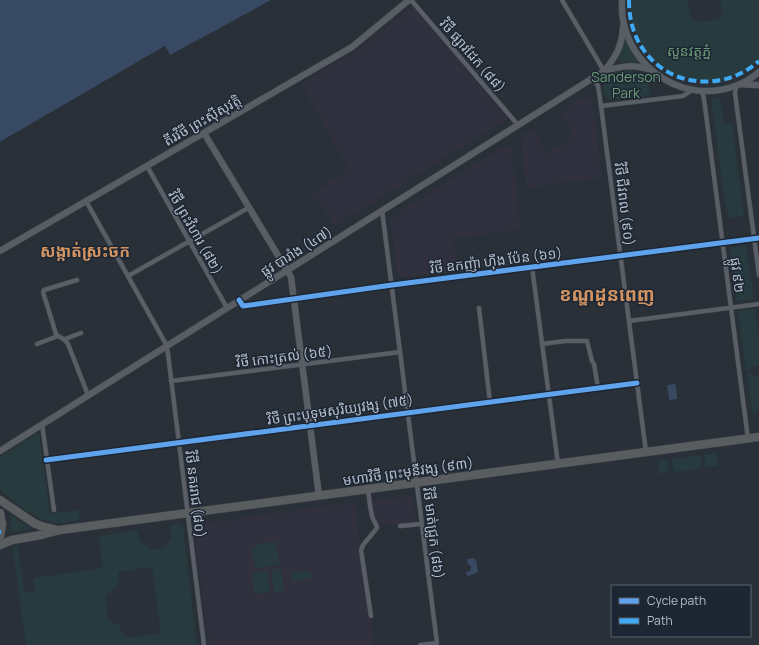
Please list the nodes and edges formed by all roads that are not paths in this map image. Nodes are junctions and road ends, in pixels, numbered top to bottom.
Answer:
1 (410, 0) edge
2 (562, 0) edge
3 (622, 0) edge
4 (623, 20) junction
5 (651, 70) junction
6 (604, 71) junction
7 (759, 72) edge
8 (594, 78) junction
9 (738, 85) junction
10 (759, 85) edge
11 (693, 90) junction
12 (702, 91) junction
13 (601, 106) junction
14 (518, 125) junction
15 (204, 132) junction
16 (146, 166) junction
17 (86, 201) junction
18 (250, 207) junction
19 (382, 210) junction
20 (757, 238) edge
21 (190, 242) junction
22 (723, 243) junction
23 (0, 251) edge
24 (620, 256) junction
25 (532, 267) junction
26 (288, 270) junction
27 (759, 275) edge
28 (128, 276) junction
29 (78, 280) dead end
30 (392, 285) junction
31 (294, 298) junction
32 (239, 300) junction
33 (759, 304) edge
34 (731, 307) junction
35 (227, 308) junction
36 (479, 308) dead end
37 (629, 321) junction
38 (81, 334) dead end
39 (58, 336) junction
40 (65, 339) junction
41 (37, 344) dead end
42 (542, 344) junction
43 (166, 346) junction
44 (400, 352) junction
45 (303, 365) junction
46 (171, 381) junction
47 (637, 383) junction
48 (598, 388) junction
49 (549, 394) junction
50 (88, 396) junction
51 (490, 402) junction
52 (408, 412) junction
53 (42, 424) junction
54 (310, 425) junction
55 (759, 437) edge
56 (748, 439) junction
57 (179, 443) junction
58 (0, 451) edge
59 (646, 452) junction
60 (46, 460) junction
61 (558, 464) junction
62 (416, 483) junction
63 (368, 489) junction
64 (319, 496) junction
65 (0, 500) edge
66 (54, 510) dead end
67 (0, 513) edge
68 (188, 513) junction
69 (421, 524) junction
70 (400, 526) dead end
71 (60, 530) junction
72 (0, 536) edge
73 (0, 545) edge
74 (371, 616) dead end
75 (204, 645) edge
76 (420, 645) edge

1 - 14 street, វិថី ផ្សារដែក (៨៨)
1 - 15 main road, តីរវិថី ព្រះស៊ីសុវត្តិ
2 - 6 street
3 - 4 main road
4 - 5 main road
4 - 6 main road, ផ្លូវ បារាំង (៤៧)
5 - 6 main road, ផ្លូវ បារាំង (៤៧)
5 - 11 main road
6 - 8 main road, ផ្លូវ បារាំង (៤៧)
7 - 9 main road
8 - 13 street, វិថី ជីវពល (៩០)
8 - 14 main road, ផ្លូវ បារាំង (៤៧)
9 - 10 main road
9 - 12 main road
9 - 20 street
11 - 12 main road
11 - 13 street
12 - 22 street, ផ្លូវ ៩២
13 - 24 street, វិថី ជីវពល (៩០)
14 - 19 main road, ផ្លូវ បារាំង (៤៧)
15 - 16 main road, តីរវិថី ព្រះស៊ីសុវត្តិ
15 - 18 main road
16 - 17 main road, តីរវិថី ព្រះស៊ីសុវត្តិ
16 - 21 street, វិថី ព្រះវិហារ (៨២)
17 - 23 main road, តីរវិថី ព្រះស៊ីសុវត្តិ
17 - 28 street
18 - 21 street
18 - 26 main road
19 - 26 main road, ផ្លូវ បារាំង (៤៧)
19 - 30 street, វិថី មាត់ជ្រូក (៨៦)
20 - 22 main road, វិថី ឧកញ៉ា ហ៊ីង ប៉ែន (៦១)
20 - 27 street
21 - 28 street
21 - 35 street, វិថី ព្រះវិហារ (៨២)
22 - 24 main road, វិថី ឧកញ៉ា ហ៊ីង ប៉ែន (៦១)
22 - 34 street, ផ្លូវ ៩២
24 - 25 main road, វិថី ឧកញ៉ា ហ៊ីង ប៉ែន (៦១)
24 - 37 street, វិថី ជីវពល (៩០)
25 - 30 main road, វិថី ឧកញ៉ា ហ៊ីង ប៉ែន (៦១)
25 - 42 street
26 - 31 main road
26 - 32 main road, ផ្លូវ បារាំង (៤៧)
28 - 43 street
29 - 39 street
30 - 31 main road, វិថី ឧកញ៉ា ហ៊ីង ប៉ែន (៦១)
30 - 44 street, វិថី មាត់ជ្រូក (៨៦)
31 - 32 main road, វិថី ឧកញ៉ា ហ៊ីង ប៉ែន (៦១)
31 - 45 main road
32 - 35 main road, ផ្លូវ បារាំង (៤៧)
33 - 34 street
34 - 37 street
34 - 56 street, ផ្លូវ ៩២
35 - 43 main road, ផ្លូវ បារាំង (៤៧)
36 - 51 street
37 - 47 street, វិថី ជីវពល (៩០)
38 - 40 street
39 - 40 street
39 - 41 street
40 - 50 street
42 - 48 street
42 - 49 street
43 - 46 street, វិថី នគររាជ (៨០)
43 - 50 main road, ផ្លូវ បារាំង (៤៧)
44 - 45 street, វិថី កោះត្រល់ (៦៥)
44 - 52 street, វិថី មាត់ជ្រូក (៨៦)
45 - 46 street, វិថី កោះត្រល់ (៦៥)
45 - 54 main road
46 - 57 street, វិថី នគររាជ (៨០)
47 - 48 street, វិថី ព្រះបុទុមសុរិយ្យវង្ស (៧៥)
47 - 59 street, វិថី ជីវពល (៩០)
48 - 49 street, វិថី ព្រះបុទុមសុរិយ្យវង្ស (៧៥)
49 - 51 street, វិថី ព្រះបុទុមសុរិយ្យវង្ស (៧៥)
49 - 61 street
50 - 53 main road, ផ្លូវ បារាំង (៤៧)
51 - 52 street, វិថី ព្រះបុទុមសុរិយ្យវង្ស (៧៥)
52 - 54 street, វិថី ព្រះបុទុមសុរិយ្យវង្ស (៧៥)
52 - 62 street, វិថី មាត់ជ្រូក (៨៦)
53 - 58 main road, ផ្លូវ បារាំង (៤៧)
53 - 60 street
54 - 57 street, វិថី ព្រះបុទុមសុរិយ្យវង្ស (៧៥)
54 - 64 main road
55 - 56 highway, មហាវិថី ព្រះមុនីវង្ស (៩៣)
56 - 59 highway, មហាវិថី ព្រះមុនីវង្ស (៩៣)
57 - 60 street, វិថី ព្រះបុទុមសុរិយ្យវង្ស (៧៥)
57 - 68 street, វិថី នគររាជ (៨០)
59 - 61 highway, មហាវិថី ព្រះមុនីវង្ស (៩៣)
60 - 66 street
61 - 62 highway, មហាវិថី ព្រះមុនីវង្ស (៩៣)
62 - 63 highway, មហាវិថី ព្រះមុនីវង្ស (៩៣)
62 - 69 street, វិថី មាត់ជ្រូក (៨៦)
63 - 64 highway, មហាវិថី ព្រះមុនីវង្ស (៩៣)
63 - 74 street
64 - 68 highway, មហាវិថី ព្រះមុនីវង្ស (៩៣)
65 - 71 highway, មហាវិថី ព្រះមុនីវង្ស (៩៣)
67 - 72 highway
68 - 71 highway, មហាវិថី ព្រះមុនីវង្ស (៩៣)
68 - 75 street, វិថី នគររាជ (៨០)
69 - 70 street
69 - 76 street, វិថី មាត់ជ្រូក (៨៦)
71 - 73 highway, មហាវិថី ព្រះមុនីវង្ស (៩៣)

